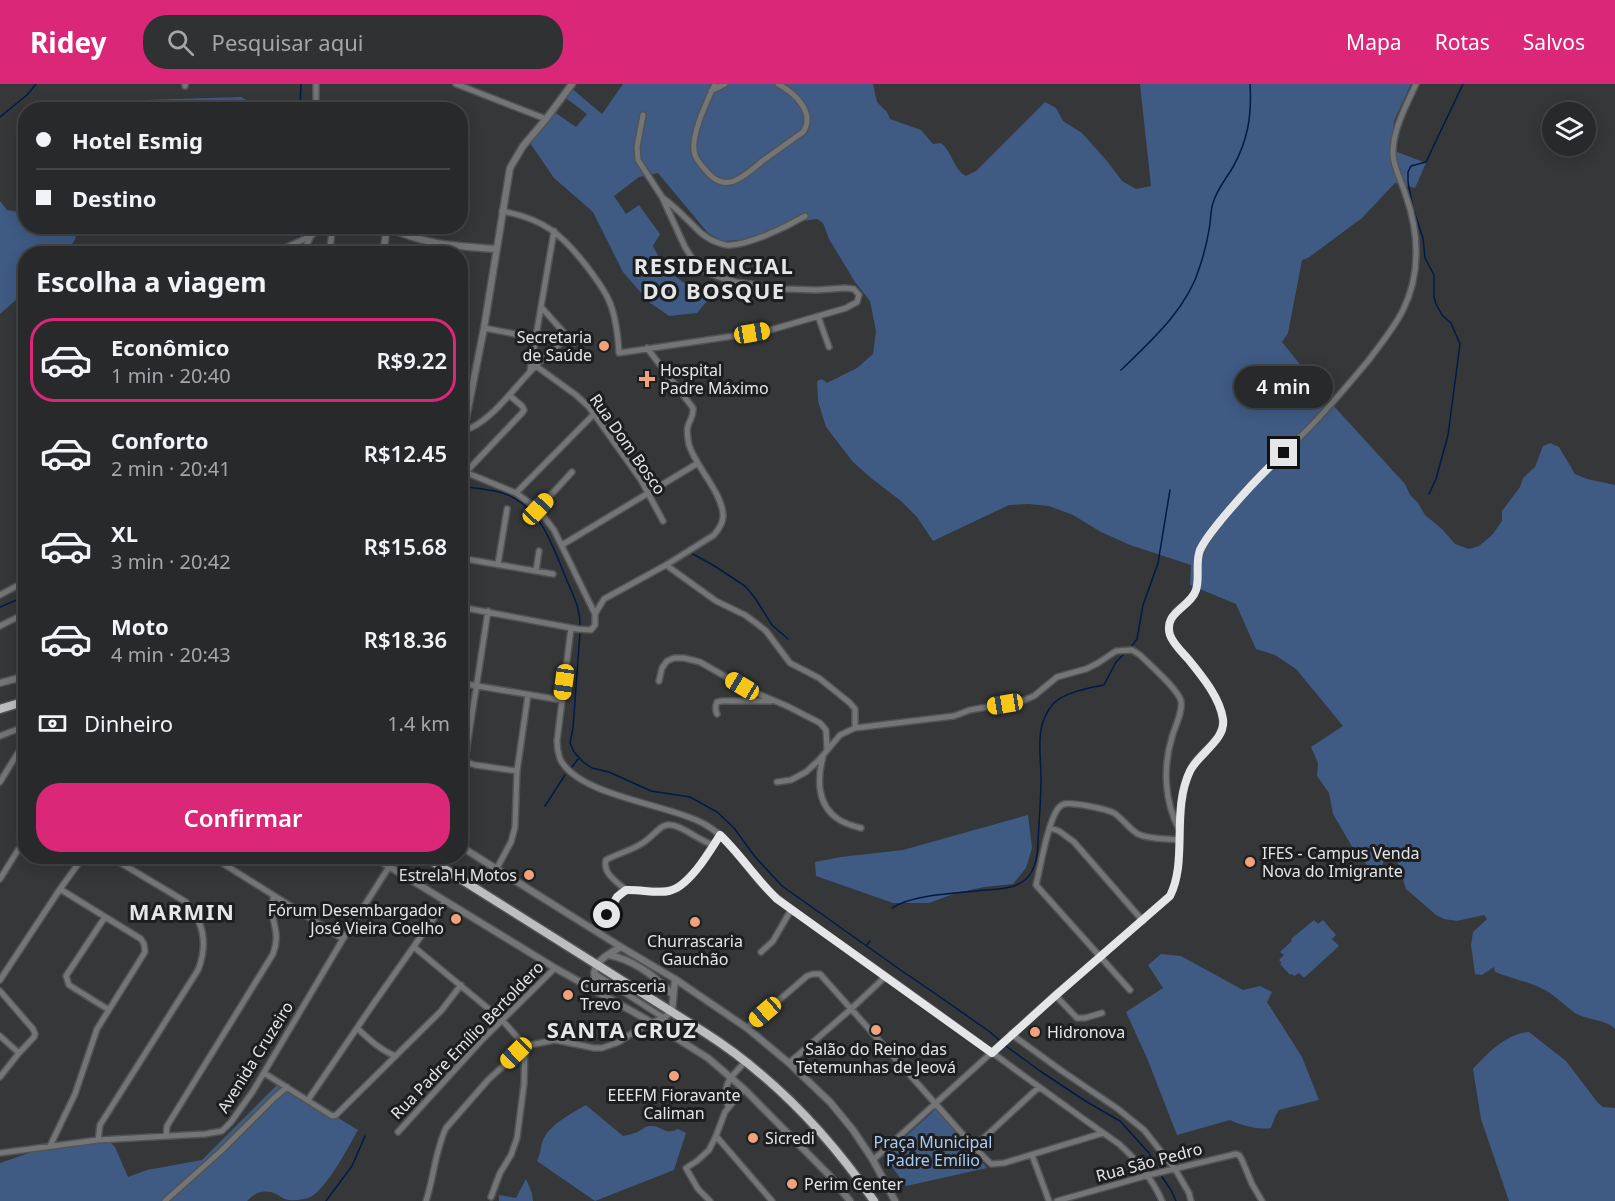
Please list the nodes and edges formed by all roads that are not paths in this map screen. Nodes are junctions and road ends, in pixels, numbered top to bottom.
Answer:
1 (316, 84) edge
2 (456, 84) edge
3 (572, 84) edge
4 (715, 84) edge
5 (725, 84) edge
6 (778, 84) edge
7 (1416, 84) edge
8 (711, 91) junction
9 (316, 102) edge
10 (643, 115) dead end
11 (546, 119) junction
12 (662, 196) junction
13 (502, 211) junction
14 (805, 216) dead end
15 (554, 231) junction
16 (403, 234) edge
17 (311, 236) joint
18 (438, 244) joint
19 (289, 246) edge
20 (306, 246) edge
21 (461, 246) edge
22 (468, 247) edge
23 (496, 249) junction
24 (541, 308) junction
25 (818, 316) junction
26 (484, 328) junction
27 (568, 337) junction
28 (536, 338) junction
29 (574, 343) dead end
30 (829, 347) dead end
31 (647, 348) junction
32 (536, 366) junction
33 (531, 371) junction
34 (509, 395) junction
35 (468, 406) edge
36 (594, 414) junction
37 (468, 429) edge
38 (698, 463) junction
39 (468, 466) edge
40 (572, 472) dead end
41 (468, 473) edge
42 (516, 493) junction
43 (648, 493) junction
44 (507, 509) dead end
45 (538, 509) junction
46 (663, 521) dead end
47 (562, 545) junction
48 (539, 551) dead end
49 (468, 559) edge
50 (498, 564) junction
51 (666, 565) junction
52 (537, 571) junction
53 (554, 574) dead end
54 (18, 585) edge
55 (0, 595) edge
56 (468, 608) edge
57 (488, 611) junction
58 (595, 614) junction
59 (18, 617) edge
60 (0, 626) edge
61 (574, 628) junction
62 (18, 678) edge
63 (659, 681) dead end
64 (0, 683) edge
65 (468, 684) edge
66 (476, 686) junction
67 (528, 695) junction
68 (561, 700) junction
69 (779, 702) junction
70 (18, 703) edge
71 (0, 709) edge
72 (717, 714) dead end
73 (855, 728) junction
74 (18, 729) edge
75 (0, 736) edge
76 (468, 737) edge
77 (826, 751) junction
78 (18, 753) edge
79 (468, 763) edge
80 (517, 771) junction
81 (0, 782) edge
82 (777, 782) dead end
83 (861, 828) dead end
84 (1050, 828) junction
85 (1179, 830) junction
86 (720, 835) junction
87 (1179, 840) junction
88 (714, 845) junction
89 (468, 851) edge
90 (18, 853) edge
91 (78, 864) edge
92 (122, 864) edge
93 (224, 864) edge
94 (384, 864) edge
95 (436, 864) edge
96 (388, 867) junction
97 (497, 868) junction
98 (0, 879) edge
99 (60, 889) junction
100 (626, 890) junction
101 (274, 896) junction
102 (445, 902) junction
103 (791, 910) junction
104 (105, 917) junction
105 (1143, 921) junction
106 (597, 932) junction
107 (343, 939) junction
108 (414, 947) junction
109 (621, 947) junction
110 (761, 952) dead end
111 (609, 955) junction
112 (1100, 957) junction
113 (555, 968) junction
114 (595, 969) junction
115 (886, 976) junction
116 (675, 979) junction
117 (0, 980) edge
118 (461, 985) junction
119 (1130, 990) dead end
120 (0, 991) edge
121 (602, 993) junction
122 (672, 993) junction
123 (1055, 996) junction
124 (851, 1009) junction
125 (109, 1010) junction
126 (672, 1011) junction
127 (1102, 1013) dead end
128 (664, 1018) junction
129 (502, 1020) junction
130 (652, 1023) junction
131 (357, 1028) junction
132 (747, 1028) junction
133 (1011, 1034) junction
134 (0, 1036) edge
135 (525, 1046) junction
136 (19, 1053) junction
137 (388, 1053) junction
138 (992, 1053) junction
139 (396, 1056) junction
140 (746, 1061) junction
141 (390, 1062) junction
142 (789, 1063) junction
143 (264, 1073) junction
144 (0, 1077) edge
145 (731, 1077) junction
146 (287, 1087) junction
147 (1039, 1087) junction
148 (744, 1089) junction
149 (308, 1100) junction
150 (935, 1104) junction
151 (728, 1107) junction
152 (398, 1132) dead end
153 (1103, 1133) junction
154 (166, 1136) junction
155 (716, 1136) junction
156 (98, 1140) junction
157 (50, 1146) junction
158 (974, 1147) junction
159 (0, 1154) edge
160 (1032, 1155) junction
161 (873, 1160) junction
162 (1175, 1169) junction
163 (1149, 1175) junction
164 (491, 1197) dead end
165 (165, 1201) edge
166 (426, 1201) edge
167 (710, 1201) edge
168 (772, 1201) edge
169 (850, 1201) edge
170 (874, 1201) edge
171 (895, 1201) edge
172 (1049, 1201) edge
173 (1057, 1201) edge
174 (1162, 1201) edge
175 (1191, 1201) edge
176 (1262, 1201) edge

1 - 9 street
2 - 11 street
3 - 11 street
4 - 8 street
5 - 8 street
6 - 8 street
7 - 85 street
10 - 12 street
11 - 13 street
12 - 14 street
12 - 25 street
13 - 15 street
13 - 23 street
15 - 24 street
15 - 31 street
16 - 18 street
17 - 19 street
17 - 20 street
18 - 21 street
22 - 23 street
23 - 26 street
24 - 27 street
24 - 28 street
25 - 30 street
25 - 31 street
26 - 28 street
26 - 35 street
27 - 29 street
27 - 32 street
28 - 33 street
31 - 38 street
32 - 33 street
32 - 36 street, Rua Dom Bosco
33 - 34 street
34 - 37 street
34 - 39 street
36 - 42 street
36 - 43 street, Rua Dom Bosco
38 - 43 street
38 - 51 street
40 - 45 street
41 - 42 street
42 - 45 street
43 - 46 street, Rua Dom Bosco
43 - 47 street
44 - 50 street
45 - 47 street
47 - 58 street
48 - 52 street
49 - 50 street
50 - 52 street
51 - 58 street
51 - 73 street
52 - 53 street
54 - 55 street
56 - 57 street
57 - 61 street
57 - 66 street
58 - 61 street
59 - 60 street
61 - 68 street
62 - 64 street
63 - 69 street
65 - 66 street
66 - 67 street
66 - 76 street
67 - 68 street
67 - 80 street
68 - 86 street
69 - 72 street
69 - 77 street
70 - 71 highway
73 - 77 street
73 - 85 street
74 - 75 street
77 - 82 street
77 - 83 street
78 - 81 street
79 - 80 street
80 - 97 street
84 - 87 street
84 - 105 street
84 - 112 street
85 - 87 street
86 - 88 street
86 - 103 street
87 - 105 street
88 - 100 street
88 - 100 street
89 - 97 street
90 - 98 street
91 - 99 street
92 - 156 street
93 - 101 street
94 - 96 street
95 - 114 highway
96 - 102 street
96 - 107 street, Avenida Cruzeiro
97 - 106 street
99 - 104 street
99 - 117 street
100 - 106 street
101 - 107 street
101 - 154 street
102 - 108 street
102 - 113 street
103 - 110 street
103 - 115 street
104 - 125 street
104 - 125 street
105 - 112 street
106 - 109 street
107 - 143 street, Avenida Cruzeiro
108 - 118 street
108 - 131 street
109 - 111 street
109 - 116 street
111 - 114 street
111 - 122 street
112 - 119 street
112 - 123 street
113 - 121 street
113 - 129 street, Rua Padre Emílio Bertoldero
114 - 121 street
114 - 126 highway
114 - 128 street
115 - 124 street
115 - 138 street
116 - 122 street
116 - 132 street
118 - 129 street
118 - 139 street
120 - 136 street
121 - 130 street
122 - 126 street
123 - 127 street
123 - 133 street
124 - 132 street
124 - 142 street
124 - 150 street
125 - 157 street
126 - 128 street
126 - 140 highway
128 - 130 street
129 - 135 street
129 - 152 street, Rua Padre Emílio Bertoldero
130 - 135 street
130 - 145 street
131 - 137 street
131 - 149 street
132 - 142 street
133 - 138 street
133 - 162 street
134 - 136 street
135 - 164 street
135 - 166 street
136 - 144 street
137 - 139 street
137 - 141 street
138 - 147 street
138 - 150 street
139 - 141 street
140 - 145 street
140 - 170 highway
141 - 149 street
142 - 161 street
143 - 146 street
143 - 154 street, Avenida Cruzeiro
145 - 148 street
145 - 151 street
146 - 149 street
146 - 165 street
147 - 153 street
147 - 158 street
148 - 151 street
148 - 169 street
150 - 158 street
150 - 161 street
151 - 155 street
153 - 160 street
153 - 163 street
154 - 156 street, Avenida Cruzeiro
155 - 167 street
155 - 168 street
156 - 157 street, Avenida Cruzeiro
157 - 159 street, Avenida Cruzeiro
158 - 160 street
160 - 172 street
161 - 171 street
162 - 163 street, Rua São Pedro
162 - 175 street
162 - 176 street, Rua São Pedro
163 - 173 street, Rua São Pedro
163 - 174 street

